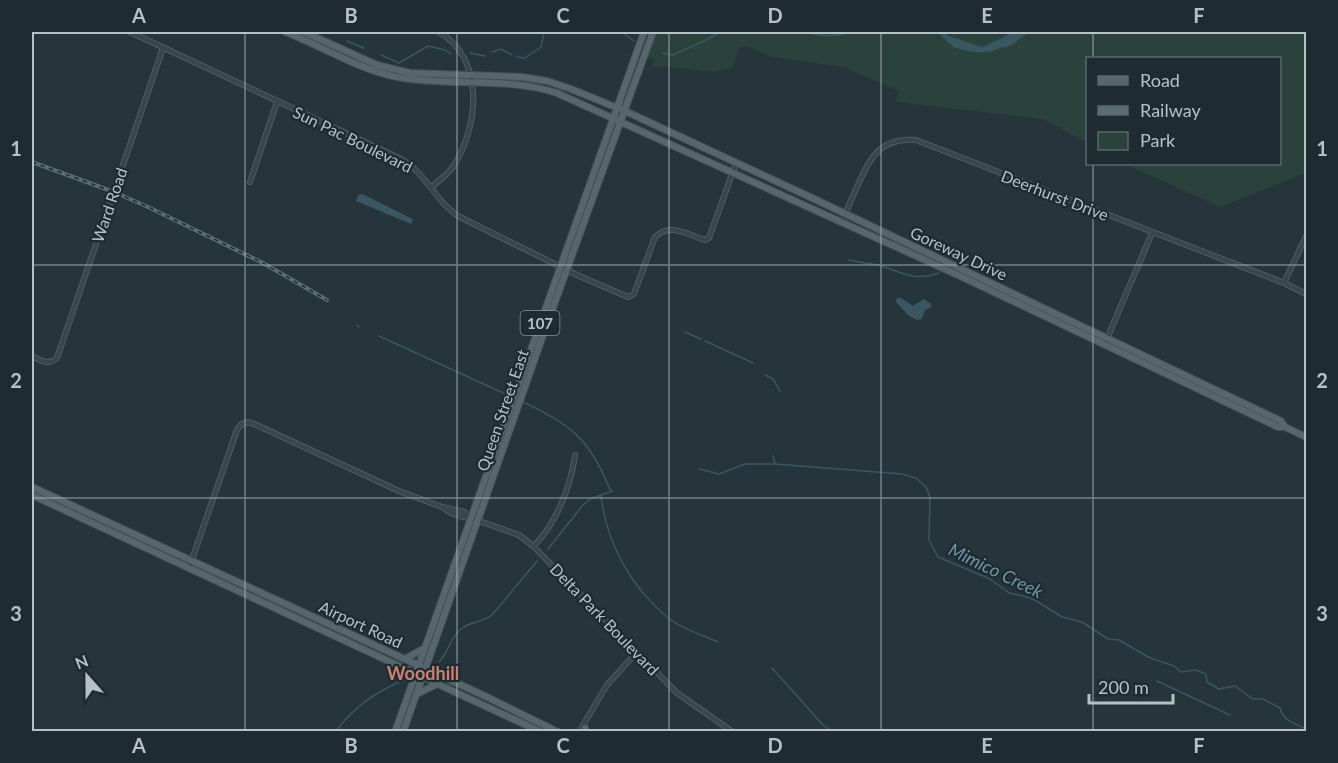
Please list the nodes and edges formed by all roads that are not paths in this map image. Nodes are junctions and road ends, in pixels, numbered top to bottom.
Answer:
1 (130, 32) edge
2 (286, 32) edge
3 (303, 32) edge
4 (439, 32) edge
5 (644, 32) edge
6 (653, 32) edge
7 (163, 48) junction
8 (472, 79) junction
9 (621, 97) junction
10 (629, 101) junction
11 (277, 102) junction
12 (606, 104) junction
13 (618, 108) junction
14 (625, 111) junction
15 (603, 113) junction
16 (636, 117) junction
17 (614, 118) junction
18 (621, 121) junction
19 (633, 127) junction
20 (610, 129) junction
21 (618, 132) junction
22 (736, 163) junction
23 (732, 171) junction
24 (250, 182) dead end
25 (431, 187) junction
26 (845, 214) junction
27 (843, 223) junction
28 (1152, 232) junction
29 (1306, 236) edge
30 (564, 267) junction
31 (1284, 284) junction
32 (1306, 294) edge
33 (1106, 342) junction
34 (32, 356) edge
35 (1306, 437) edge
36 (575, 455) dead end
37 (32, 487) edge
38 (32, 495) edge
39 (474, 519) junction
40 (534, 546) junction
41 (455, 562) junction
42 (191, 564) junction
43 (457, 578) junction
44 (283, 601) junction
45 (278, 609) junction
46 (423, 649) junction
47 (637, 652) junction
48 (405, 659) junction
49 (418, 665) junction
50 (425, 669) junction
51 (415, 674) junction
52 (422, 677) junction
53 (437, 684) junction
54 (416, 694) junction
55 (583, 731) edge
56 (395, 732) edge
57 (404, 732) edge
58 (541, 732) edge
59 (558, 732) edge
60 (733, 732) edge

1 - 7 street, Sun Pac Boulevard
2 - 8 main road
3 - 8 main road
4 - 8 street
5 - 9 main road, Queen Street East / 107
6 - 10 main road, Queen Street East / 107
7 - 11 street, Sun Pac Boulevard
7 - 34 street, Ward Road
8 - 12 main road, Goreway Drive
8 - 15 main road, Goreway Drive
8 - 25 street
9 - 12 main road
9 - 13 main road, Queen Street East / 107
10 - 14 main road, Queen Street East / 107
10 - 16 main road
11 - 24 street
11 - 25 street, Sun Pac Boulevard
12 - 13 main road, Goreway Drive
13 - 14 main road, Goreway Drive
13 - 17 main road, Queen Street East / 107
14 - 16 main road, Goreway Drive
14 - 18 main road, Queen Street East / 107
15 - 17 main road, Goreway Drive
15 - 20 main road
16 - 22 main road, Goreway Drive
17 - 18 main road, Goreway Drive
17 - 20 main road, Queen Street East / 107
18 - 19 main road, Goreway Drive
18 - 21 main road, Queen Street East / 107
19 - 21 main road
19 - 23 main road, Goreway Drive
20 - 30 main road, Queen Street East / 107
21 - 30 main road, Queen Street East / 107
22 - 23 street
22 - 26 main road, Goreway Drive
23 - 27 main road, Goreway Drive
23 - 30 street, Sun Pac Boulevard
25 - 30 street, Sun Pac Boulevard
26 - 27 street, Deerhurst Drive
26 - 28 street, Deerhurst Drive
26 - 33 main road, Goreway Drive
27 - 33 main road, Goreway Drive
28 - 31 street, Deerhurst Drive
28 - 33 street
29 - 31 street
30 - 39 main road, Queen Street East / 107
31 - 32 street, Deerhurst Drive
33 - 35 main road, Goreway Drive
36 - 40 street
37 - 42 main road, Airport Road
38 - 42 main road, Airport Road
39 - 40 street, Delta Park Boulevard
39 - 41 main road, Queen Street East / 107
39 - 42 street, Delta Park Boulevard
39 - 43 main road, Queen Street East / 107
40 - 47 street, Delta Park Boulevard
41 - 43 main road
41 - 46 main road, Queen Street East / 107
42 - 44 main road, Airport Road
42 - 45 main road, Airport Road
43 - 50 main road, Queen Street East / 107
44 - 45 main road
44 - 48 main road, Airport Road
45 - 51 main road, Airport Road
46 - 48 main road
46 - 49 main road, Queen Street East / 107
47 - 55 street
47 - 60 street, Delta Park Boulevard
48 - 49 main road, Airport Road
49 - 50 main road, Airport Road
49 - 51 main road, Queen Street East / 107
50 - 52 main road, Queen Street East / 107
50 - 59 main road, Airport Road
51 - 52 main road, Airport Road
51 - 56 main road, Queen Street East / 107
52 - 53 main road, Airport Road
52 - 54 main road, Queen Street East / 107
53 - 54 main road
53 - 58 main road, Airport Road
54 - 57 main road, Queen Street East / 107

